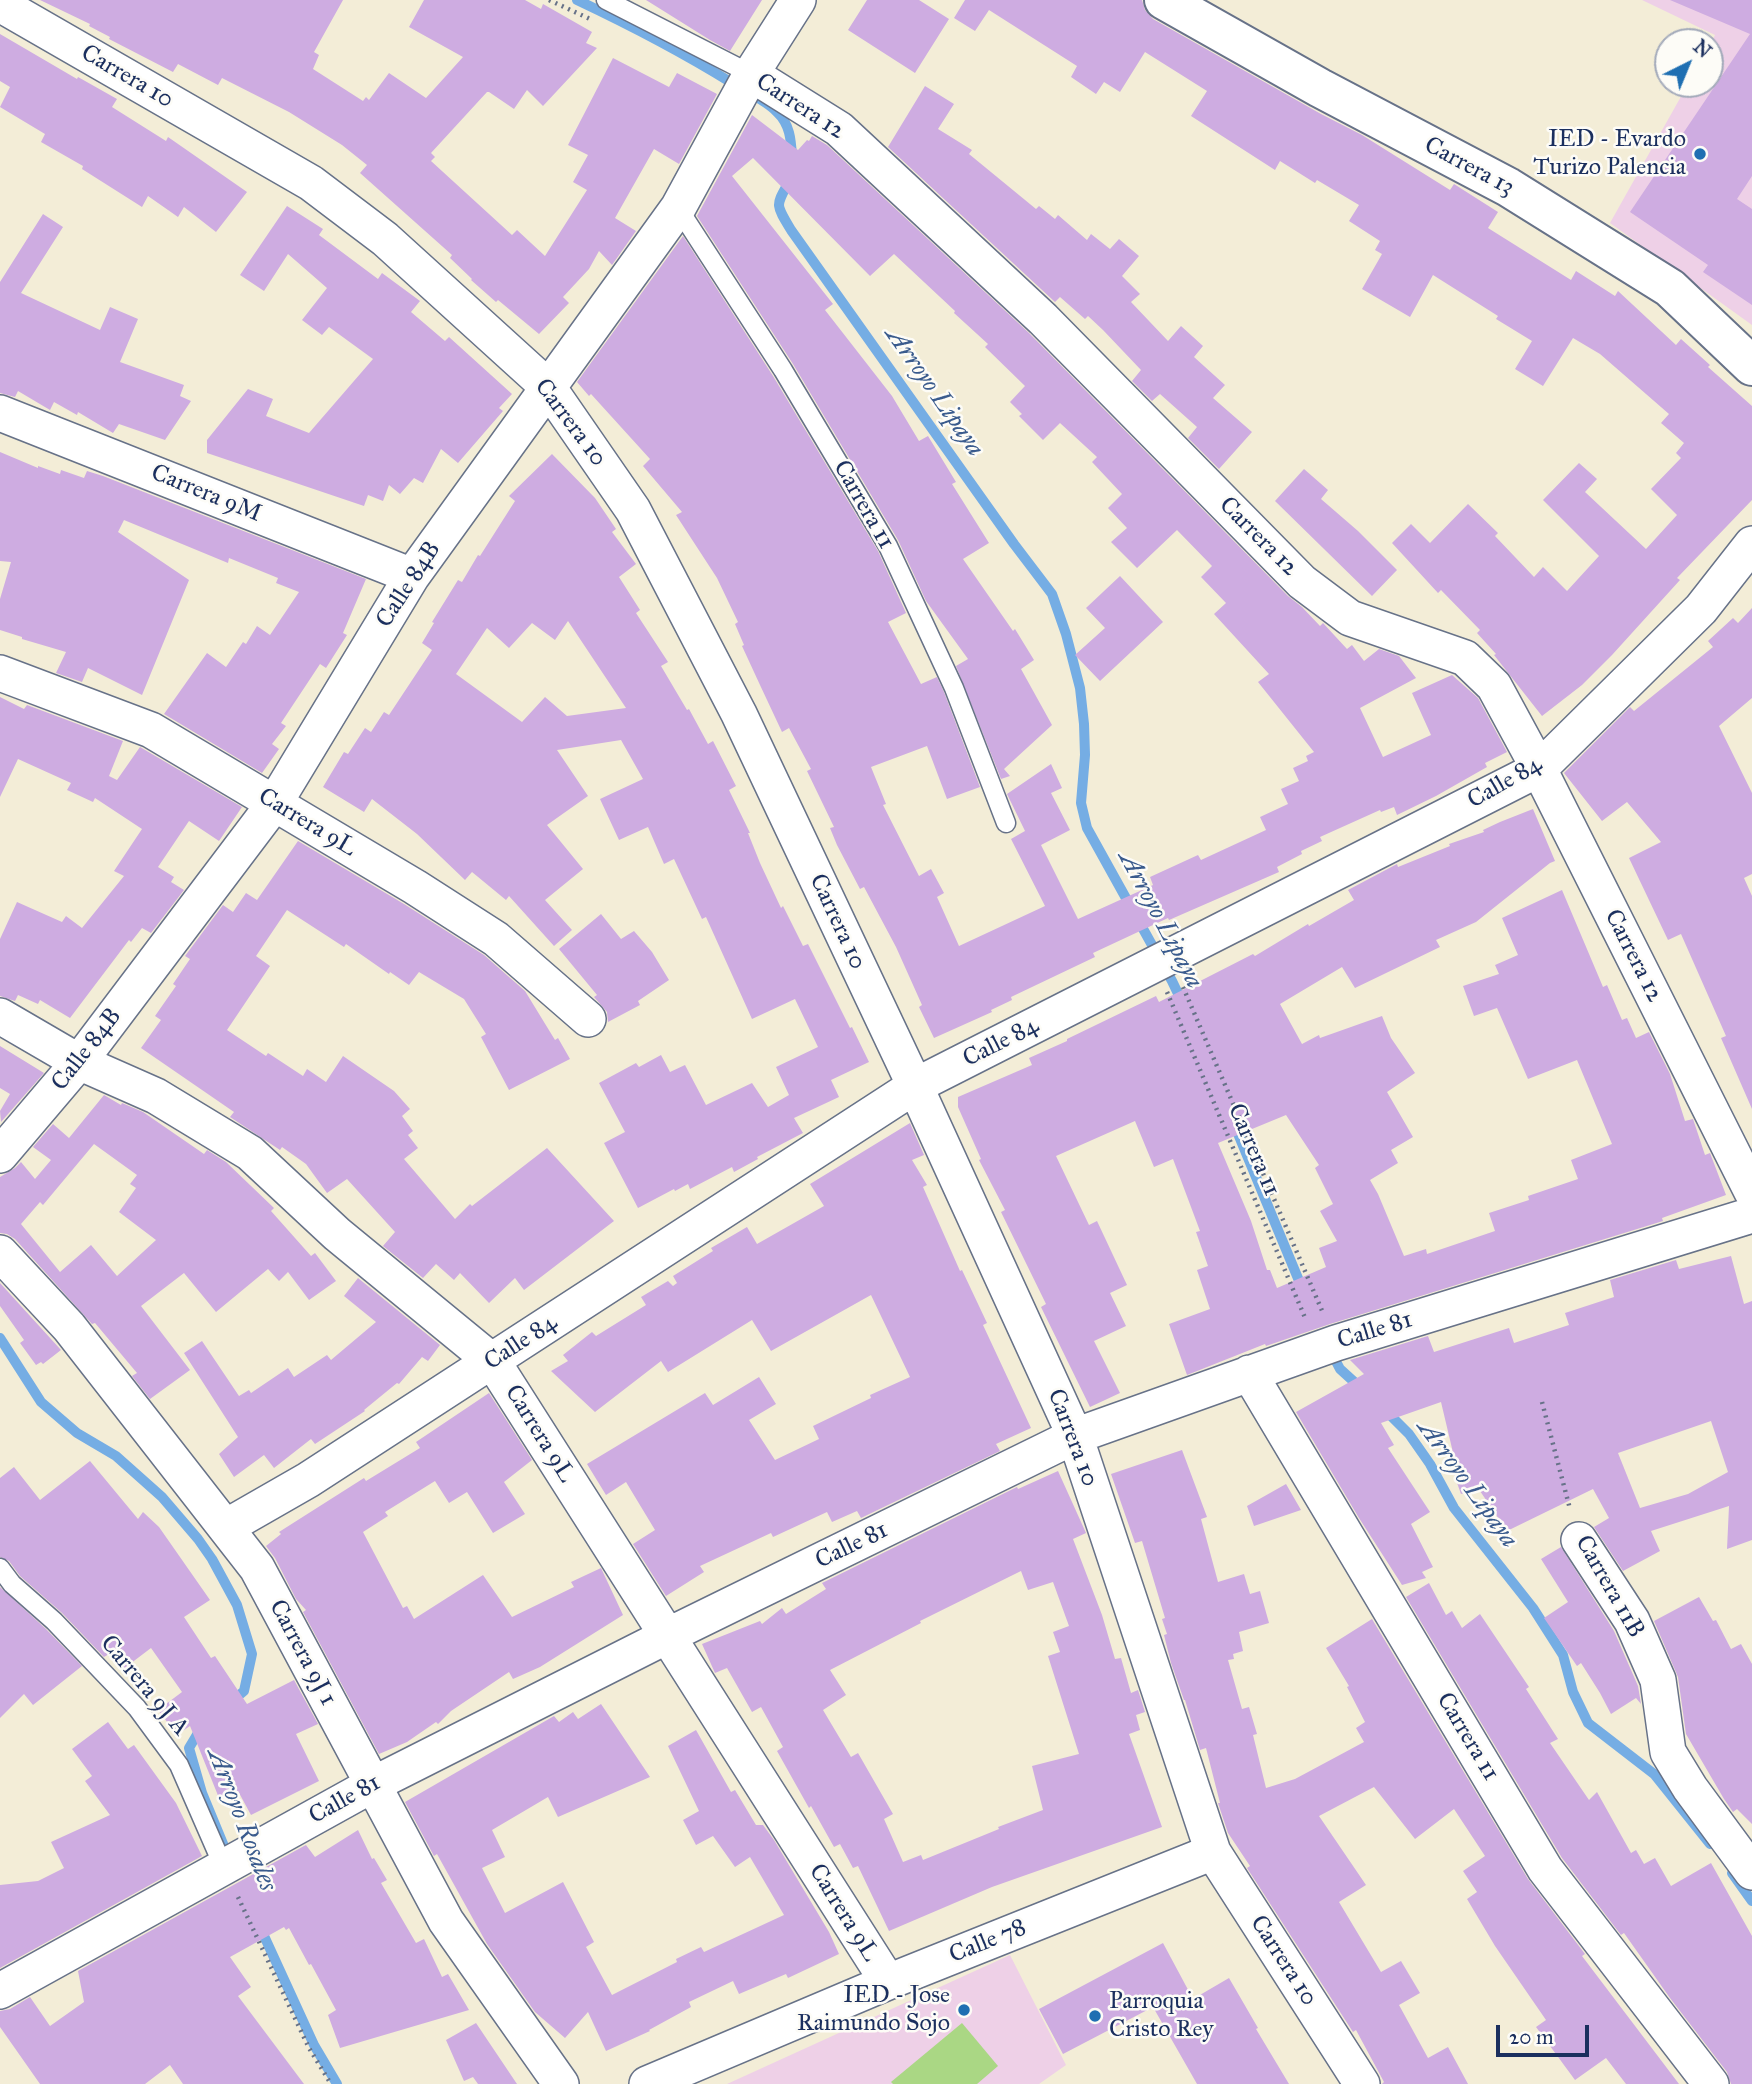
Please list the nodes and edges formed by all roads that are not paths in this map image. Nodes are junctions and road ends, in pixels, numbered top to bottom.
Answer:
1 (606, 0) edge
2 (798, 0) edge
3 (1164, 0) edge
4 (0, 4) edge
5 (746, 84) junction
6 (678, 208) junction
7 (1752, 366) edge
8 (548, 387) junction
9 (0, 413) edge
10 (1752, 544) edge
11 (412, 576) junction
12 (0, 673) edge
13 (1539, 769) junction
14 (274, 804) junction
15 (1006, 823) dead end
16 (0, 1016) edge
17 (588, 1019) dead end
18 (79, 1062) junction
19 (915, 1086) junction
20 (0, 1155) edge
21 (1752, 1192) edge
22 (1752, 1215) edge
23 (0, 1253) edge
24 (493, 1362) junction
25 (1249, 1373) junction
26 (1075, 1436) junction
27 (226, 1527) junction
28 (1579, 1541) road end
29 (0, 1568) edge
30 (667, 1636) junction
31 (372, 1785) junction
32 (1213, 1852) junction
33 (230, 1864) junction
34 (1752, 1872) edge
35 (888, 1982) junction
36 (0, 1991) edge
37 (561, 2084) edge
38 (647, 2084) edge
39 (1362, 2084) edge
40 (1711, 2084) edge

1 - 5 lane, Carrera 12
2 - 5 street, Calle 84B
3 - 7 street, Carrera 13
4 - 8 street, Carrera 10
5 - 6 street, Calle 84B
5 - 13 street, Carrera 12
6 - 8 street, Calle 84B
6 - 15 lane, Carrera 11
8 - 11 street, Calle 84B
8 - 19 street, Carrera 10
9 - 11 street, Carrera 9M
10 - 13 street, Calle 84
11 - 14 street, Calle 84B
12 - 14 street, Carrera 9L
13 - 19 street, Calle 84
13 - 21 street, Carrera 12
14 - 17 street, Carrera 9L
14 - 18 street, Calle 84B
16 - 18 street, Carrera 9L
18 - 20 street, Calle 84B
18 - 24 street, Carrera 9L
19 - 24 street, Calle 84
19 - 26 street, Carrera 10
22 - 25 street, Calle 81
23 - 27 street, Carrera 9J 1
24 - 27 street, Calle 84
24 - 30 street, Carrera 9L
25 - 26 street, Calle 81
25 - 40 street, Carrera 11
26 - 30 street, Calle 81
26 - 32 street, Carrera 10
27 - 31 street, Carrera 9J 1
28 - 34 street, Carrera 11B
29 - 33 lane, Carrera 9J A
30 - 31 street, Calle 81
30 - 35 street, Carrera 9L
31 - 33 street, Calle 81
31 - 37 street, Carrera 9J 1
32 - 35 street, Calle 78
32 - 39 street, Carrera 10
33 - 36 street, Calle 81
35 - 38 street, Calle 78

